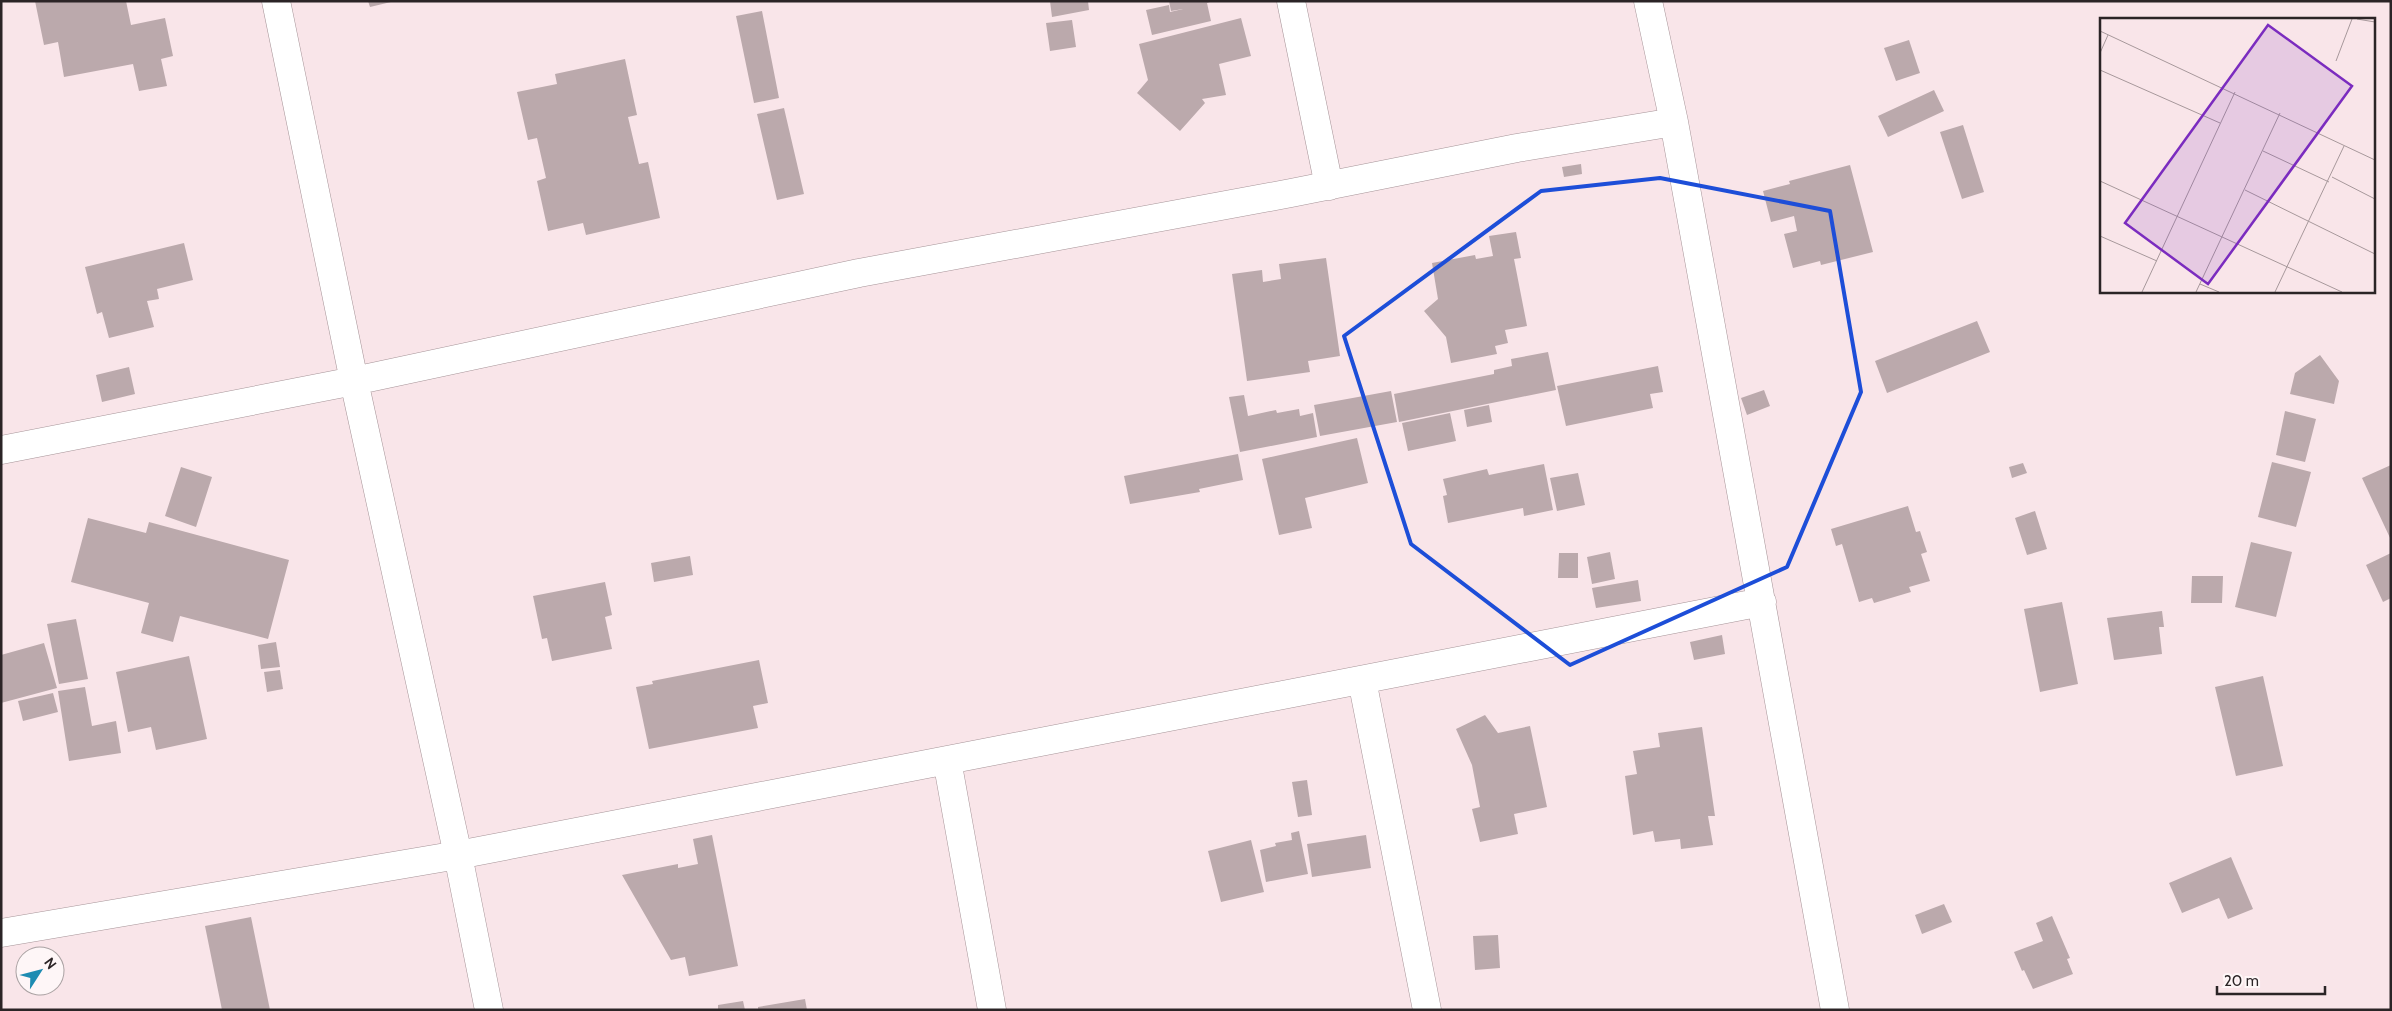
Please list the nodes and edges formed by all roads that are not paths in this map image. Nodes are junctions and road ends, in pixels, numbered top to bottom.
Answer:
1 (276, 1) edge
2 (1291, 1) edge
3 (1301, 1) edge
4 (1648, 1) edge
5 (1674, 122) junction
6 (1334, 185) junction
7 (354, 381) junction
8 (1, 450) edge
9 (1762, 602) junction
10 (1362, 680) junction
11 (948, 760) junction
12 (458, 855) junction
13 (1, 933) edge
14 (489, 1010) edge
15 (992, 1010) edge
16 (1427, 1010) edge
17 (1835, 1010) edge

1 - 7 street
2 - 6 street
3 - 6 street
4 - 5 street
5 - 6 street
5 - 9 street
6 - 7 street
7 - 8 street
7 - 12 street
9 - 10 street
9 - 17 street
10 - 11 street
10 - 16 street
11 - 12 street
11 - 15 street
12 - 13 street
12 - 14 street

